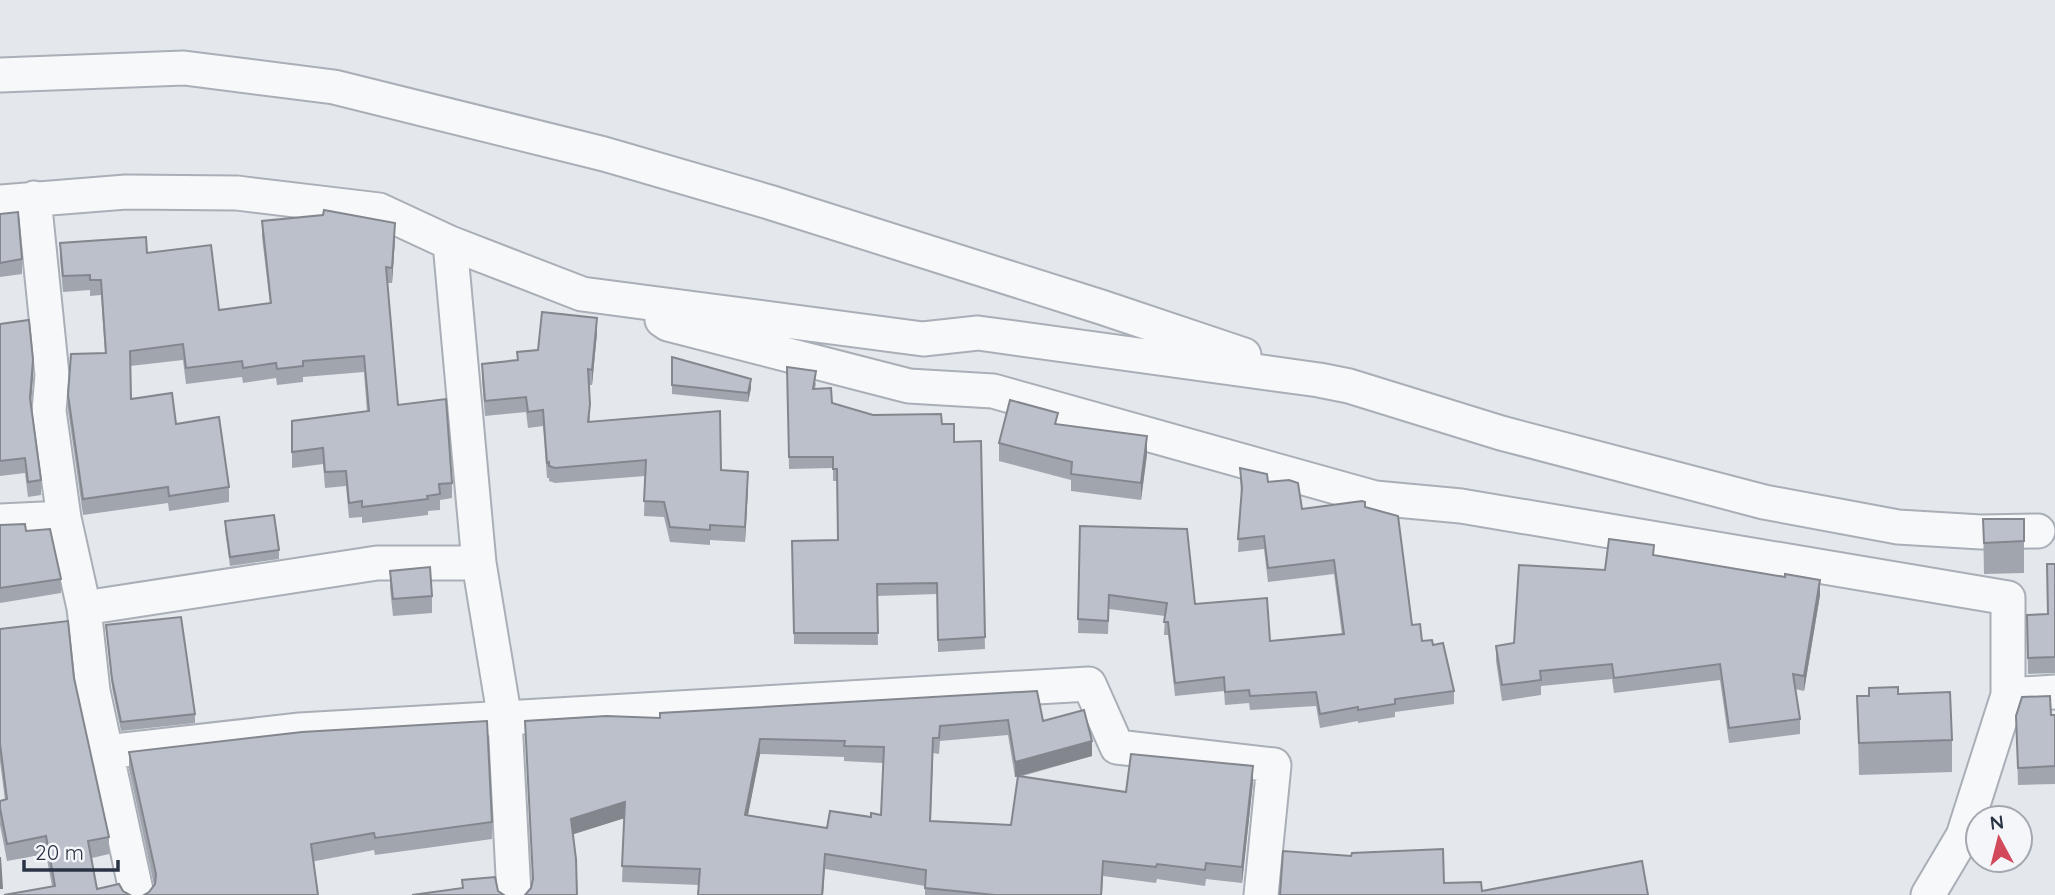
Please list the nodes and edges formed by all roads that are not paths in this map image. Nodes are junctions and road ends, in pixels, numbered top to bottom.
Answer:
1 (0, 75) edge
2 (34, 198) junction
3 (0, 202) edge
4 (450, 243) junction
5 (630, 300) junction
6 (1319, 380) junction
7 (64, 518) junction
8 (0, 521) edge
9 (2038, 531) dead end
10 (479, 563) junction
11 (84, 608) junction
12 (2055, 692) edge
13 (2008, 695) junction
14 (505, 720) junction
15 (106, 752) junction
16 (136, 895) edge
17 (514, 895) edge
18 (1261, 895) edge
19 (1928, 895) edge

1 - 6 street
2 - 3 street
2 - 4 street
2 - 7 street
4 - 5 street
4 - 10 street
5 - 6 street
5 - 13 street
6 - 9 street
7 - 8 street
7 - 11 street
10 - 11 street
10 - 14 street
11 - 15 street
12 - 13 street
13 - 19 street
14 - 15 street
14 - 17 street
14 - 18 street
15 - 16 street

